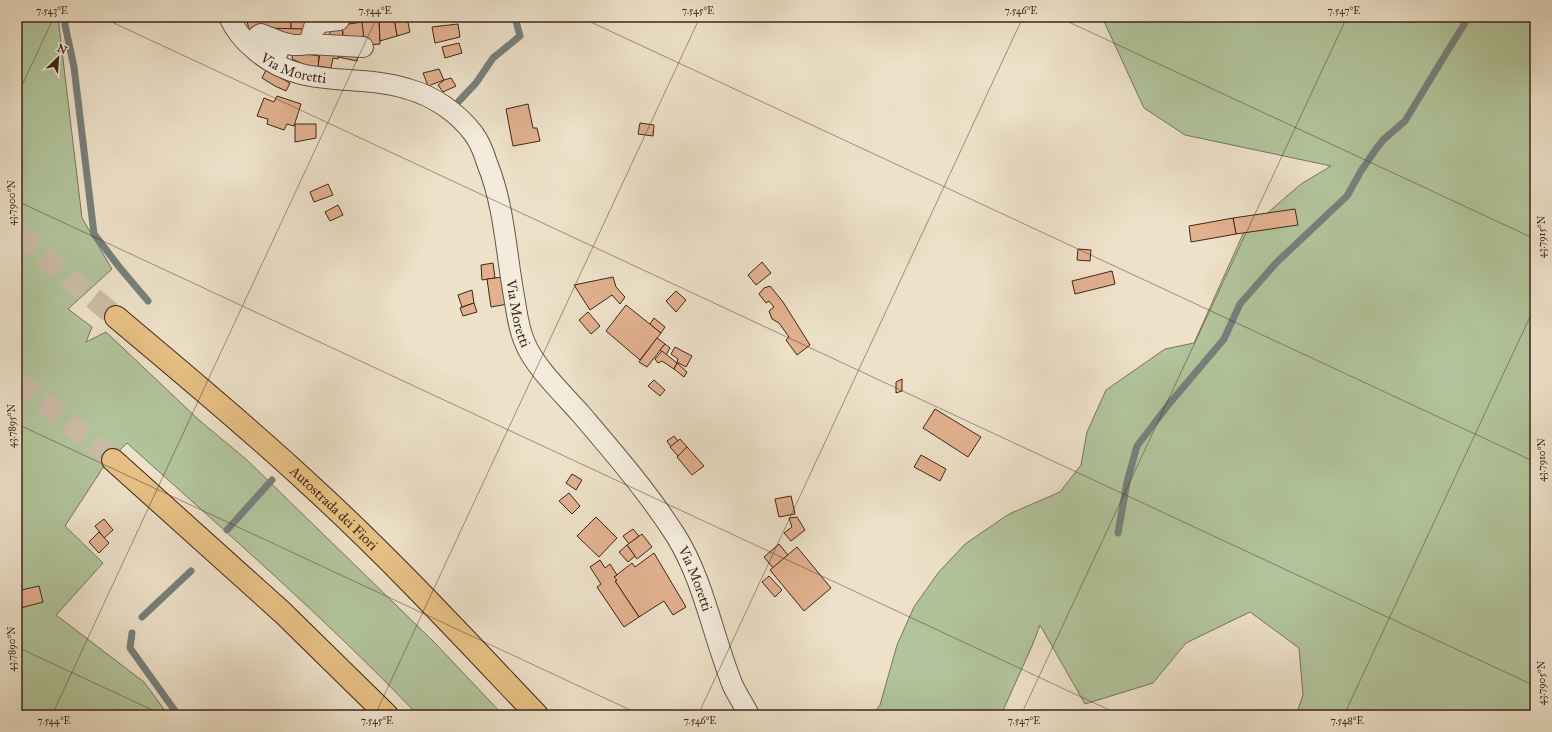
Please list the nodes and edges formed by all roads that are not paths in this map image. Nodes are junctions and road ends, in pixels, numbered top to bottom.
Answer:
1 (229, 17) edge
2 (363, 48) dead end
3 (310, 77) junction
4 (116, 317) tunnel mouth
5 (113, 460) tunnel mouth
6 (387, 715) edge
7 (537, 715) edge
8 (749, 715) edge

1 - 3 street, Via Moretti
2 - 3 street
3 - 8 street, Via Moretti
4 - 7 highway, Autostrada dei Fiori
5 - 6 highway

